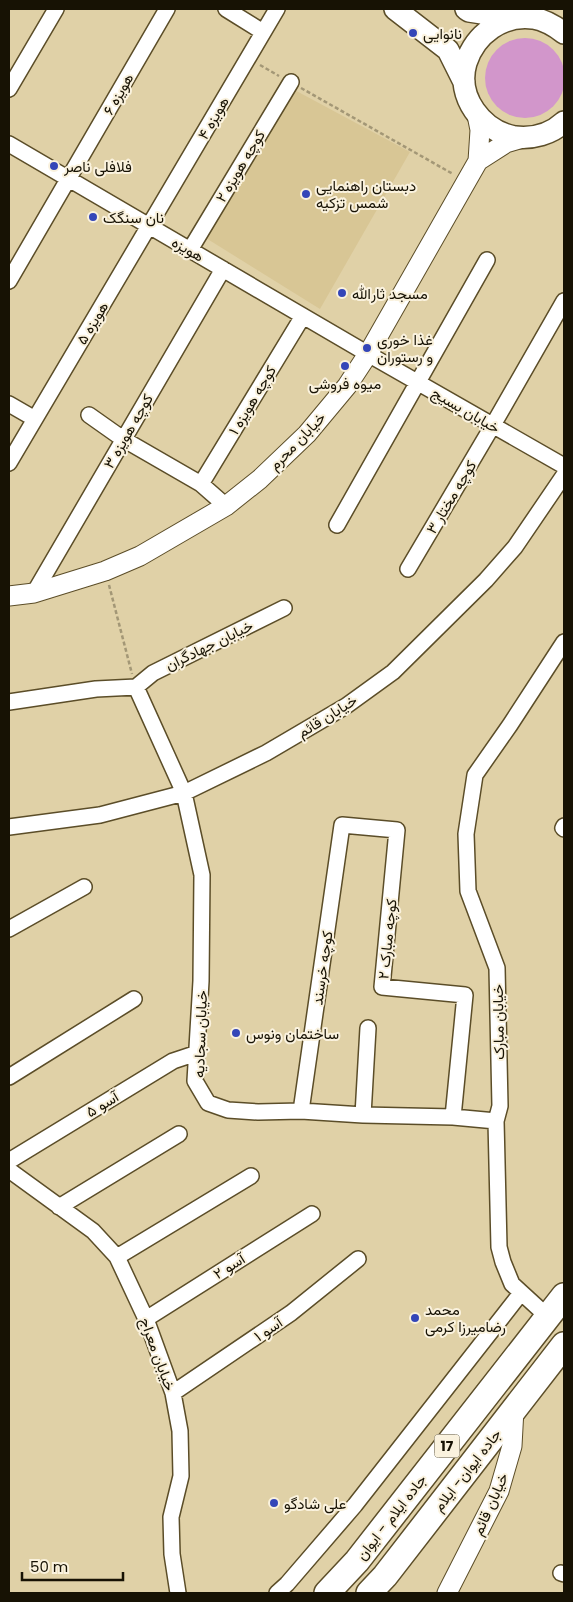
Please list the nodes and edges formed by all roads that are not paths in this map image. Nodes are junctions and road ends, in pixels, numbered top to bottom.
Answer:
1 (56, 9) edge
2 (167, 9) edge
3 (226, 9) edge
4 (276, 9) edge
5 (395, 9) edge
6 (466, 9) edge
7 (524, 13) edge
8 (263, 32) junction
9 (564, 33) edge
10 (291, 82) road end
11 (464, 82) junction
12 (9, 89) edge
13 (477, 115) junction
14 (564, 122) edge
15 (532, 137) junction
16 (564, 138) edge
17 (9, 144) edge
18 (478, 161) junction
19 (68, 179) junction
20 (150, 226) junction
21 (190, 250) junction
22 (487, 260) dead end
23 (223, 269) junction
24 (9, 282) edge
25 (564, 302) edge
26 (303, 316) junction
27 (368, 354) junction
28 (419, 383) junction
29 (9, 404) edge
30 (89, 416) dead end
31 (35, 419) junction
32 (493, 425) junction
33 (123, 439) junction
34 (9, 463) edge
35 (564, 466) edge
36 (564, 476) edge
37 (201, 484) junction
38 (226, 506) junction
39 (337, 525) dead end
40 (408, 569) dead end
41 (34, 593) junction
42 (9, 596) edge
43 (284, 608) dead end
44 (564, 642) edge
45 (136, 686) junction
46 (9, 702) edge
47 (184, 793) junction
48 (342, 825) joint
49 (9, 827) edge
50 (84, 887) dead end
51 (9, 930) edge
52 (134, 999) dead end
53 (368, 1028) dead end
54 (197, 1053) junction
55 (9, 1077) edge
56 (301, 1111) junction
57 (363, 1115) junction
58 (453, 1118) junction
59 (496, 1121) junction
60 (179, 1134) dead end
61 (9, 1161) edge
62 (9, 1170) edge
63 (251, 1176) dead end
64 (59, 1207) junction
65 (312, 1214) dead end
66 (117, 1257) junction
67 (358, 1259) dead end
68 (521, 1293) junction
69 (564, 1296) edge
70 (548, 1317) junction
71 (146, 1319) junction
72 (564, 1345) edge
73 (173, 1393) junction
74 (514, 1410) junction
75 (178, 1593) edge
76 (277, 1593) edge
77 (327, 1593) edge
78 (369, 1593) edge
79 (447, 1593) edge

1 - 12 street
2 - 19 street, هویزه ۶
3 - 8 street
4 - 8 street, هویزه ۴
5 - 11 main road
6 - 7 main road
7 - 9 main road
7 - 11 main road
8 - 20 street, هویزه ۴
10 - 21 street, کوچه هویزه ۲
11 - 13 main road
13 - 15 main road
13 - 18 street
14 - 15 main road
15 - 16 main road
15 - 18 street
17 - 19 street, هویزه
18 - 27 street, خیابان محرم
19 - 20 street, هویزه
19 - 24 street, هویزه ۶
20 - 21 street, هویزه
20 - 31 street, هویزه ۵
21 - 23 street, هویزه
22 - 28 street
23 - 26 street, هویزه
23 - 33 street, کوچه هویزه ۳
25 - 32 street, کوچه مختار ۳
26 - 27 street, هویزه
26 - 37 street, کوچه هویزه ۱
27 - 28 street, خیابان بسیج
27 - 38 street, خیابان محرم
28 - 32 street, خیابان بسیج
28 - 39 street
29 - 31 street
30 - 33 street
31 - 34 street, هویزه ۵
32 - 35 street, خیابان بسیج
32 - 40 street, کوچه مختار ۳
33 - 37 street
33 - 41 street, کوچه هویزه ۳
36 - 47 street, خیابان قائم
37 - 38 street
38 - 41 street, خیابان محرم
41 - 42 street, خیابان محرم
43 - 45 street, خیابان جهادگران
44 - 59 street, خیابان مبارک
45 - 46 street
45 - 47 street, خیابان سجادیه
47 - 49 street, خیابان قائم
47 - 54 street, خیابان سجادیه
48 - 56 street, کوچه خرسند
48 - 58 street, کوچه مبارک ۲
50 - 51 street
52 - 55 street
53 - 57 street
54 - 56 street, خیابان سجادیه
54 - 61 street, آسو ۵
56 - 57 street, خیابان سجادیه
57 - 58 street, خیابان سجادیه
58 - 59 street, خیابان سجادیه
59 - 68 street, خیابان مبارک
60 - 64 street
62 - 64 street, خیابان معراج
63 - 66 street
64 - 66 street, خیابان معراج
65 - 71 street, آسو ۲
66 - 71 street, خیابان معراج
67 - 73 street, آسو ۱
68 - 70 street, خیابان مبارک
68 - 76 street
69 - 70 highway, جاده ایلام - ایوان / 17
70 - 77 highway, جاده ایلام - ایوان / 17
71 - 73 street, خیابان معراج
72 - 74 highway, جاده ایوان- ایلام / 17
73 - 75 street, خیابان معراج
74 - 78 highway, جاده ایوان- ایلام / 17
74 - 79 street, خیابان قائم

